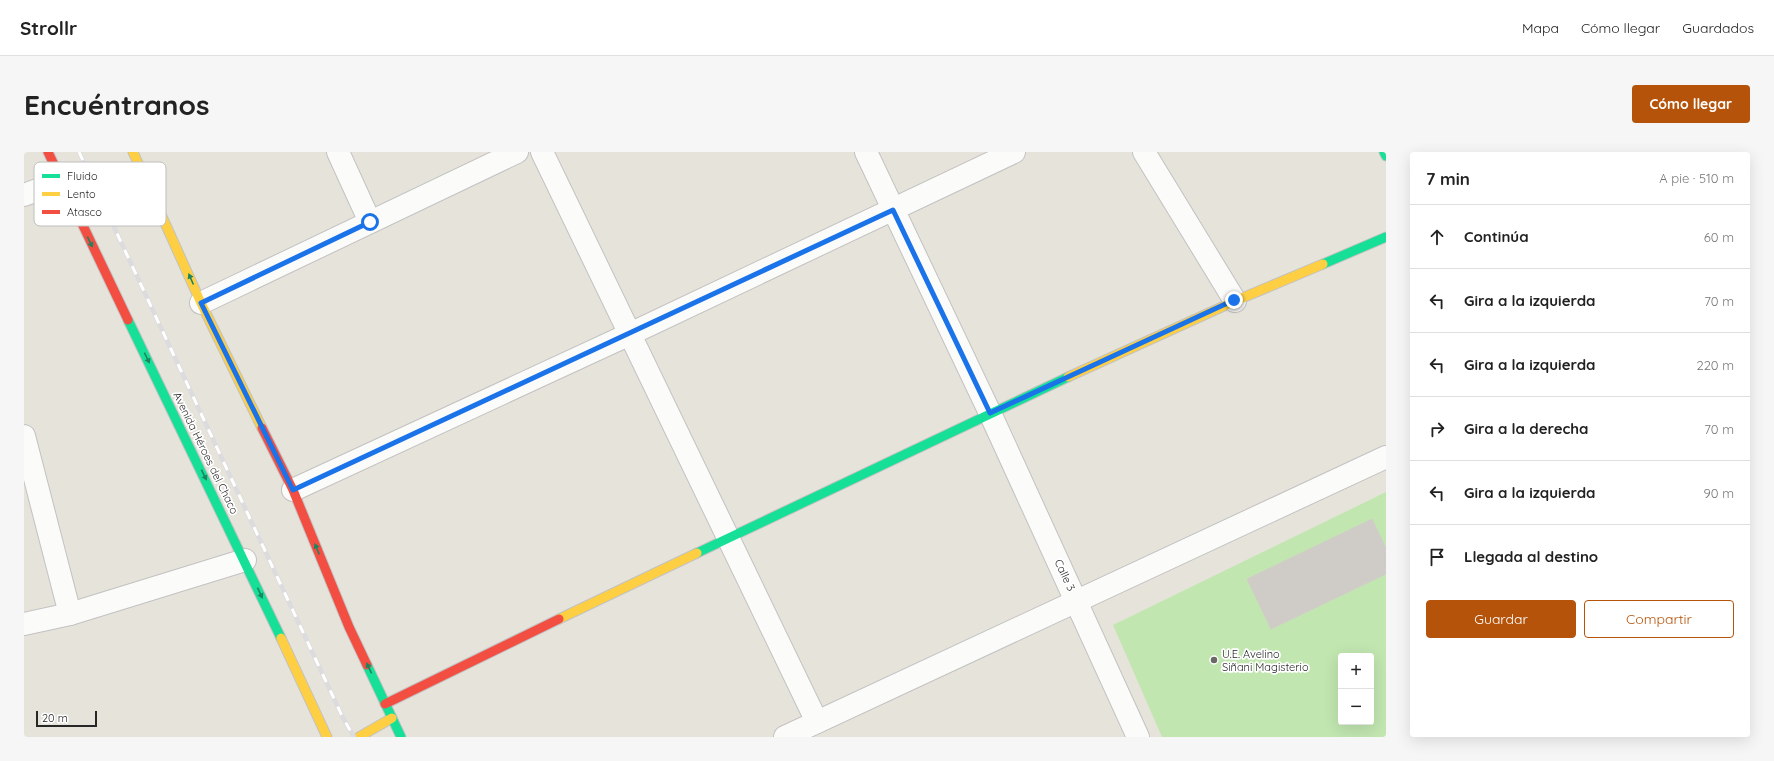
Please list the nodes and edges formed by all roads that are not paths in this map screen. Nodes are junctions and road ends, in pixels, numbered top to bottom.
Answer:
1 (48, 152) edge
2 (133, 152) edge
3 (338, 152) edge
4 (517, 152) edge
5 (542, 152) edge
6 (866, 152) edge
7 (1014, 152) edge
8 (1144, 152) edge
9 (1384, 152) edge
10 (1386, 156) edge
11 (52, 162) edge
12 (138, 162) edge
13 (34, 192) edge
14 (24, 196) edge
15 (893, 210) junction
16 (370, 222) junction
17 (166, 225) edge
18 (83, 226) edge
19 (1386, 237) edge
20 (1234, 300) junction
21 (201, 303) junction
22 (630, 334) junction
23 (990, 413) junction
24 (24, 436) edge
25 (1386, 457) edge
26 (293, 490) junction
27 (728, 539) junction
28 (245, 560) junction
29 (1077, 601) junction
30 (70, 614) junction
31 (24, 624) edge
32 (385, 704) junction
33 (392, 718) junction
34 (817, 722) junction
35 (327, 737) edge
36 (359, 737) edge
37 (401, 737) edge
38 (785, 737) edge
39 (1138, 737) edge

1 - 11 main road, Avenida Héroes del Chaco
12 -> 2 main road
3 - 16 street
4 - 16 street
5 - 22 street
6 - 15 street, Calle 3
7 - 15 street
8 - 20 street
9 - 10 main road
13 - 14 street
15 - 22 street
15 - 23 street, Calle 3
16 - 21 street
21 -> 17 main road
18 -> 28 main road, Avenida Héroes del Chaco
19 - 20 main road
20 - 23 main road
21 - 26 main road
22 - 26 street
22 - 27 street
23 - 27 main road
23 - 29 street, Calle 3
24 - 30 street
25 - 29 street
32 -> 26 main road
27 - 32 main road
27 - 34 street
28 - 30 street
28 -> 35 main road, Avenida Héroes del Chaco
29 - 34 street
29 - 39 street, Calle 3
30 - 31 street
32 - 33 main road
33 - 36 main road
33 - 37 main road
34 - 38 street

